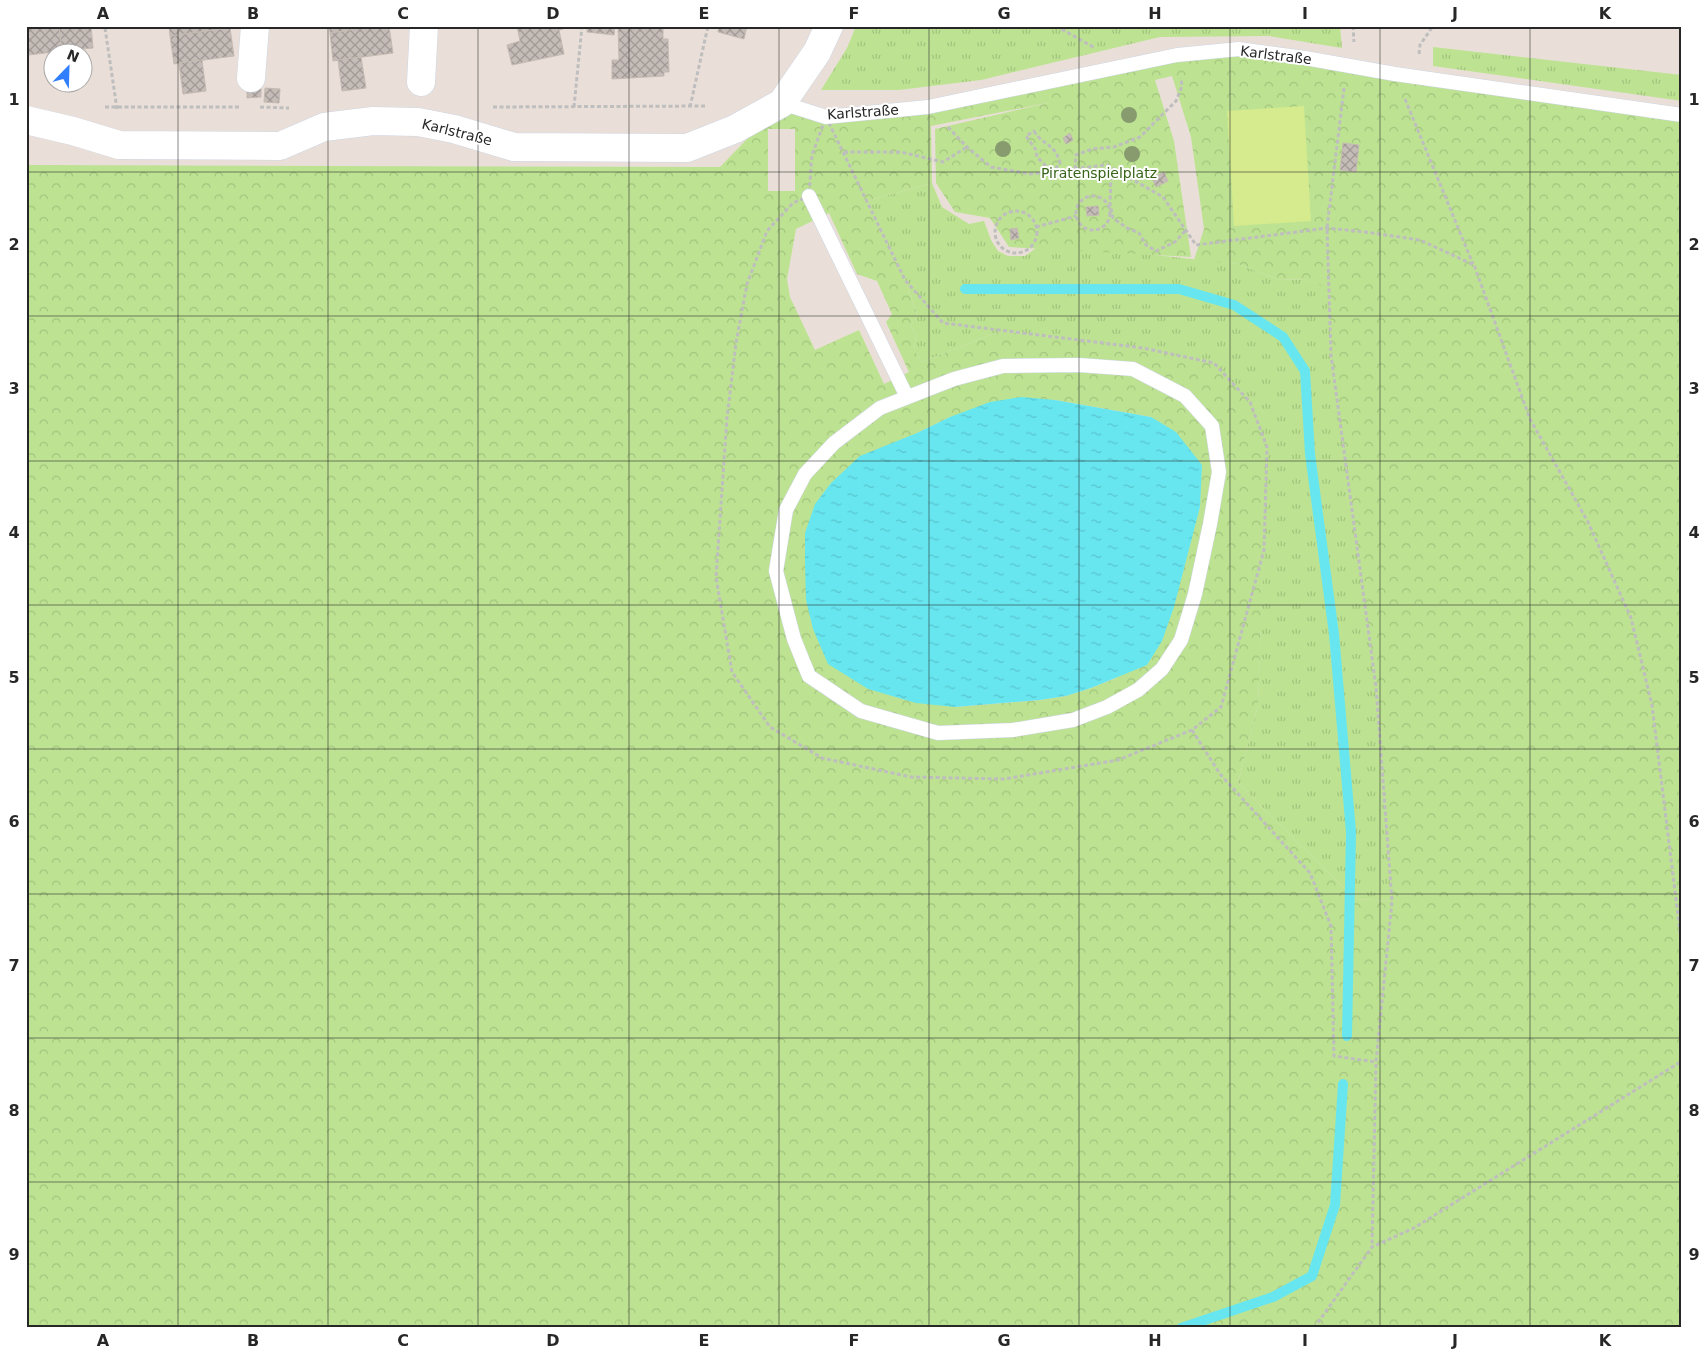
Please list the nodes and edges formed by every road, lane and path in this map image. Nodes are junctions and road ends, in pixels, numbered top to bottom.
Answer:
1 (255, 26) edge
2 (424, 26) edge
3 (582, 26) edge
4 (708, 26) edge
5 (829, 26) edge
6 (1056, 26) edge
7 (1433, 26) edge
8 (105, 28) dead end
9 (1177, 55) junction
10 (1128, 66) junction
11 (1347, 66) junction
12 (1395, 74) junction
13 (1416, 77) junction
14 (251, 78) dead end
15 (421, 82) dead end
16 (782, 104) junction
17 (708, 106) dead end
18 (98, 107) dead end
19 (116, 107) junction
20 (487, 107) dead end
21 (574, 107) junction
22 (690, 107) junction
23 (928, 107) junction
24 (242, 108) dead end
25 (252, 108) dead end
26 (290, 108) dead end
27 (117, 112) dead end
28 (1682, 115) edge
29 (826, 117) junction
30 (26, 120) edge
31 (967, 147) junction
32 (844, 152) junction
33 (1075, 169) junction
34 (1051, 170) junction
35 (1117, 172) junction
36 (809, 196) junction
37 (1109, 205) junction
38 (1076, 216) junction
39 (1036, 227) junction
40 (1327, 228) junction
41 (1186, 230) junction
42 (1474, 264) junction
43 (907, 397) junction
44 (1192, 730) junction
45 (1682, 948) edge
46 (1682, 1061) edge
47 (1376, 1062) junction
48 (1372, 1247) junction
49 (1314, 1328) edge

1 - 14 street
2 - 15 street
3 - 21 path
4 - 22 path
5 - 16 street
6 - 10 path
7 - 13 path
8 - 19 path
9 - 10 lane, Karlstraße
9 - 11 lane, Karlstraße
9 - 33 path
10 - 23 lane, Karlstraße
11 - 12 lane, Karlstraße
11 - 40 path
12 - 13 lane, Karlstraße
12 - 42 path
13 - 28 lane, Karlstraße
16 - 29 lane, Karlstraße
16 - 30 street, Karlstraße
17 - 22 path
18 - 19 path
19 - 24 path
19 - 27 path
20 - 21 path
21 - 22 path
23 - 29 lane, Karlstraße
23 - 31 path
25 - 26 path
29 - 32 path
29 - 36 path
31 - 32 path
31 - 34 path
32 - 44 path
33 - 34 path
33 - 35 path
34 - 34 path
35 - 37 path
35 - 41 path
36 - 43 lane
36 - 44 path
37 - 38 path
37 - 38 path
37 - 41 path
38 - 39 path
39 - 39 path
40 - 41 path
40 - 42 path
40 - 47 path
42 - 45 path
43 - 43 lane
44 - 47 path
46 - 48 path
47 - 48 path
48 - 49 path

